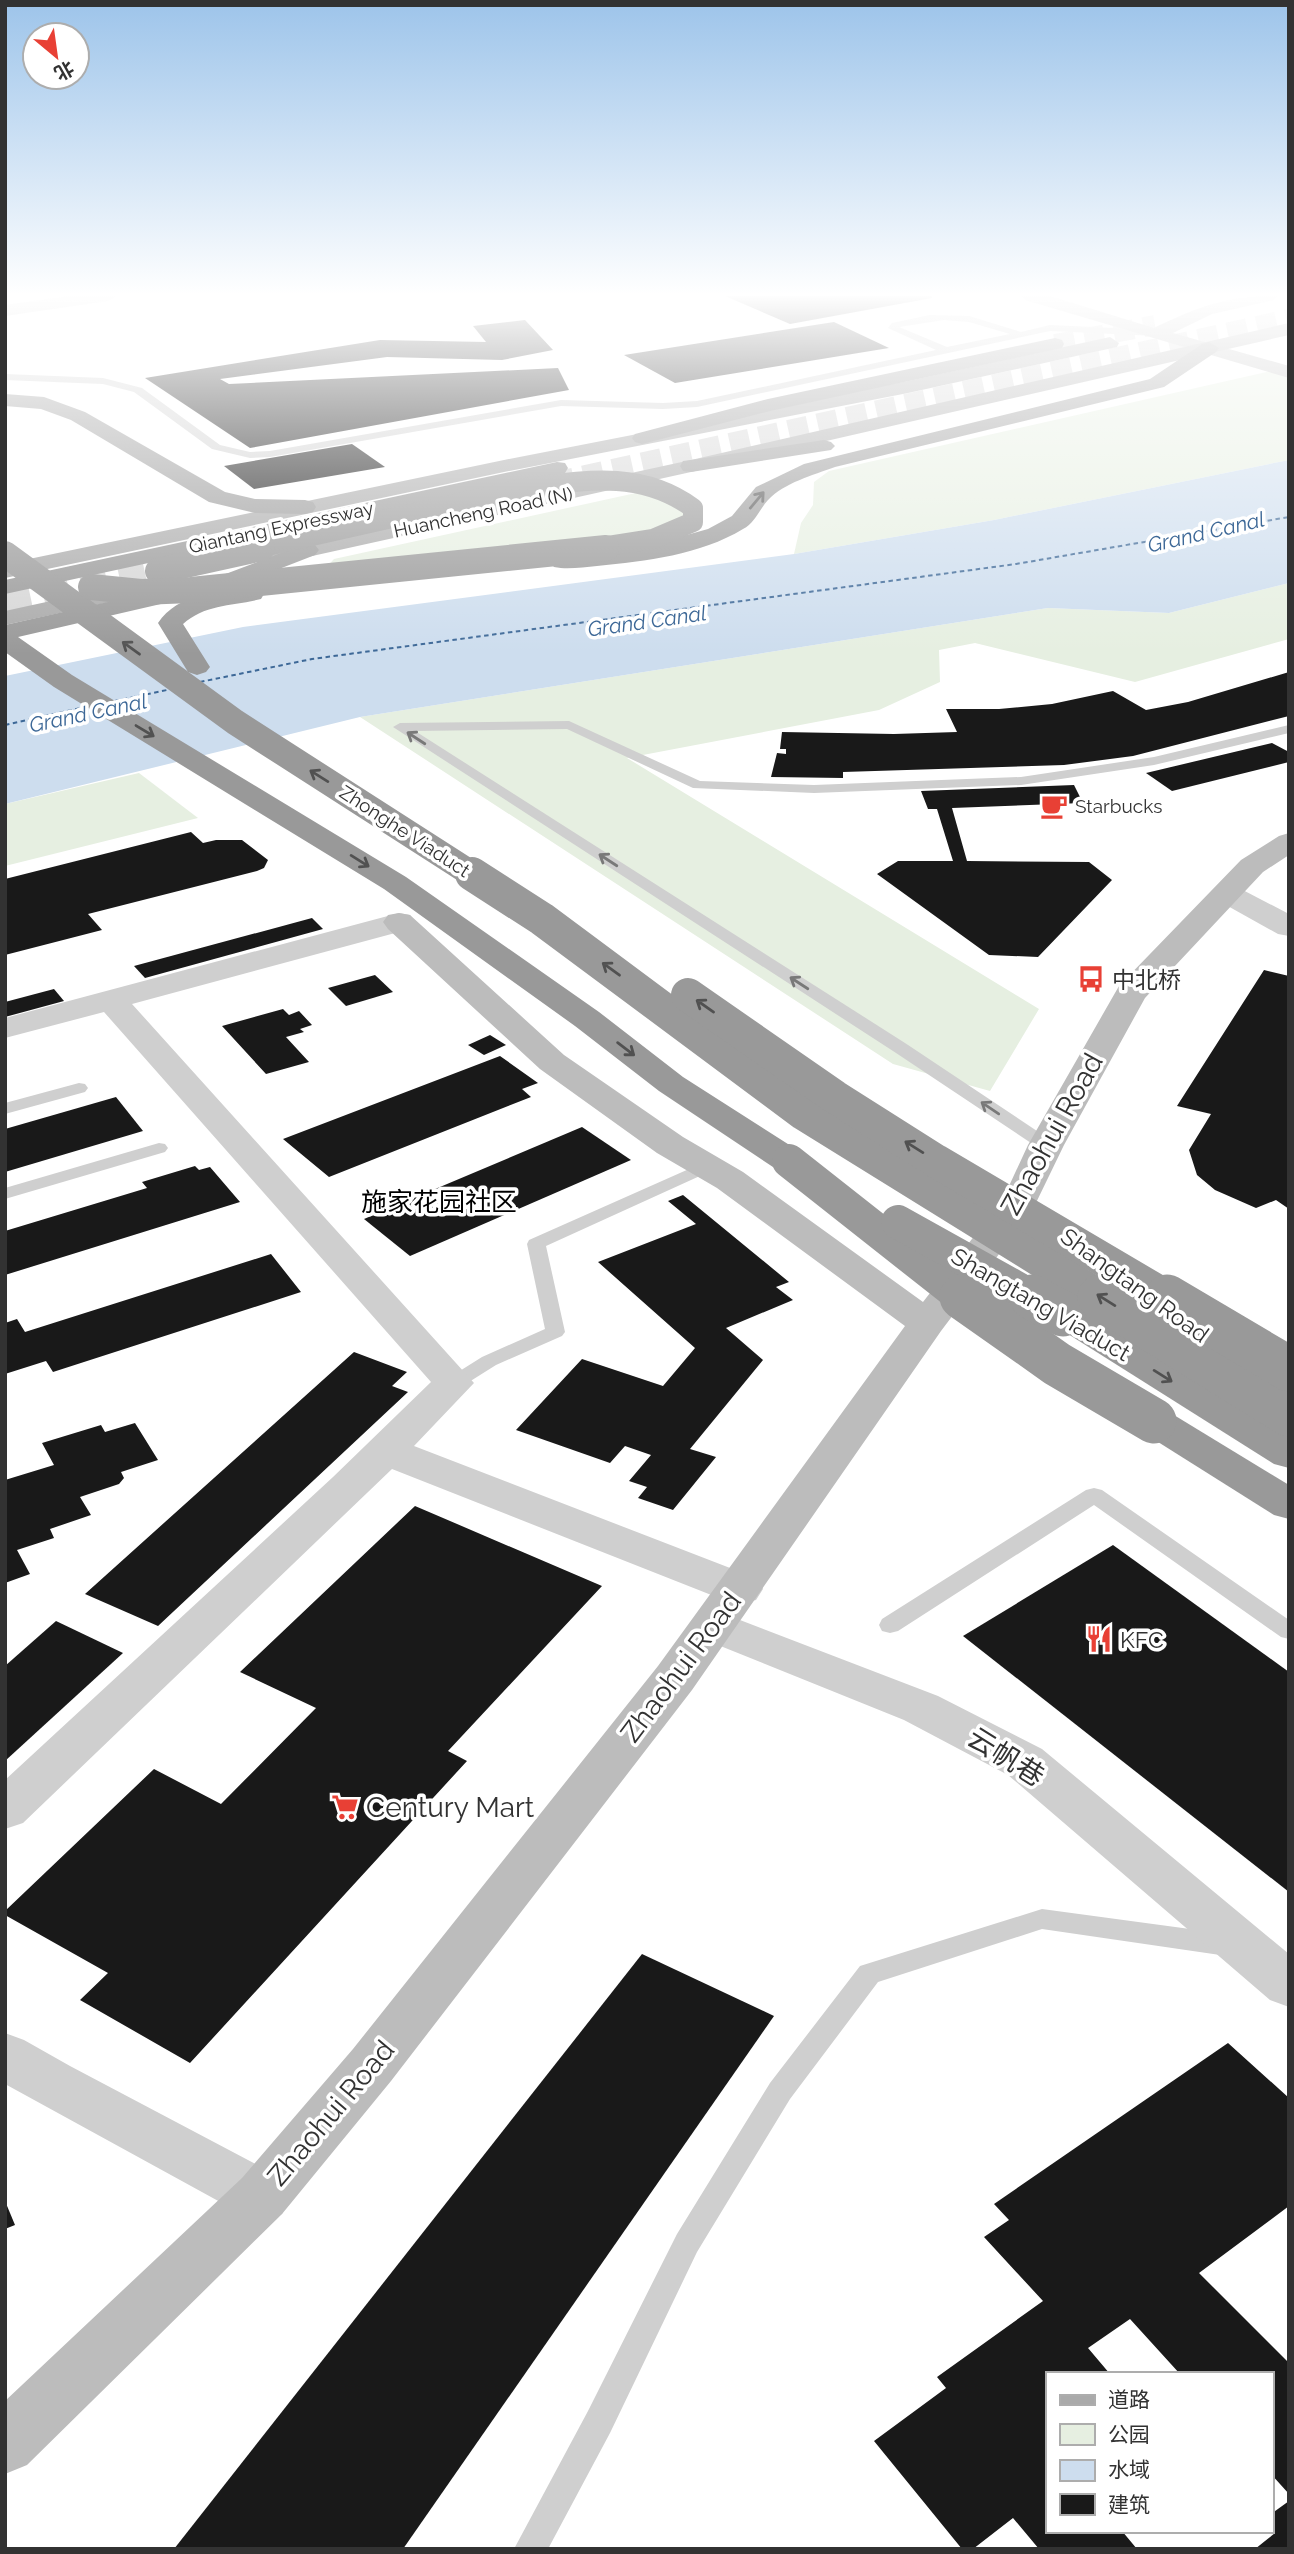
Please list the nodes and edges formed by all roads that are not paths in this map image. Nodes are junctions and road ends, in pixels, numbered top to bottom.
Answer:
1 (62, 415) edge
2 (67, 415) edge
3 (172, 415) edge
4 (497, 415) edge
5 (729, 415) edge
6 (761, 415) edge
7 (906, 415) edge
8 (962, 415) edge
9 (1023, 415) edge
10 (70, 417) junction
11 (642, 438) junction
12 (846, 442) junction
13 (691, 466) junction
14 (558, 468) tunnel mouth
15 (740, 487) dead end
16 (305, 507) junction
17 (727, 507) dead end
18 (189, 532) junction
19 (19, 542) edge
20 (680, 545) junction
21 (307, 550) junction
22 (5, 571) edge
23 (5, 587) edge
24 (91, 587) junction
25 (5, 606) edge
26 (5, 618) edge
27 (5, 633) edge
28 (5, 640) edge
29 (197, 667) junction
30 (19, 677) dead end
31 (63, 681) junction
32 (1289, 729) edge
33 (1289, 842) edge
34 (1228, 894) junction
35 (1289, 927) edge
36 (111, 1000) junction
37 (5, 1028) edge
38 (750, 1038) junction
39 (79, 1088) dead end
40 (5, 1109) edge
41 (803, 1113) junction
42 (1046, 1145) junction
43 (159, 1148) dead end
44 (789, 1161) junction
45 (706, 1166) junction
46 (5, 1194) edge
47 (1020, 1201) junction
48 (961, 1276) junction
49 (927, 1323) junction
50 (1289, 1369) edge
51 (454, 1383) junction
52 (1289, 1386) edge
53 (1289, 1414) edge
54 (386, 1451) junction
55 (1289, 1454) edge
56 (1289, 1491) edge
57 (1289, 1505) edge
58 (727, 1607) junction
59 (890, 1625) dead end
60 (1289, 1630) edge
61 (5, 1810) edge
62 (1242, 1947) junction
63 (1289, 1986) edge
64 (5, 2056) edge
65 (262, 2196) junction
66 (5, 2444) edge
67 (530, 2549) edge

1 - 10 highway
2 - 10 highway
3 - 4 lane
5 - 11 highway
6 - 11 main road, Huancheng Road (N)
7 - 13 main road, Huancheng Road (N)
8 - 12 highway
20 -> 9 highway
10 - 16 highway
10 - 18 highway
11 - 16 main road, Huancheng Road (N)
12 - 13 highway
12 - 15 highway
13 - 21 main road, Huancheng Road (N)
14 - 23 highway, Qiantang Expressway
16 - 18 main road, Huancheng Road (N)
17 - 20 highway
18 - 22 main road, Huancheng Road (N)
19 - 24 highway
41 -> 19 highway, Zhonghe Viaduct, bridge
20 - 29 highway
21 - 26 main road, Huancheng Road (N)
21 - 27 highway
24 - 25 highway, bridge
24 - 29 highway
28 - 31 highway
38 -> 29 highway, bridge
30 - 31 highway
31 -> 44 highway
42 -> 32 lane
33 - 34 street, Zhaohui Road
34 - 35 street
34 - 42 street, Zhaohui Road
36 - 37 street
36 - 45 street
36 - 51 street
38 - 41 highway, bridge
50 -> 38 highway, bridge
39 - 40 lane
53 -> 41 highway, Shangtang Viaduct, bridge
42 - 47 street, Zhaohui Road
43 - 46 lane
44 -> 55 highway, Shangtang Viaduct, bridge
44 - 57 highway, bridge
45 - 49 street
45 - 51 lane
47 - 48 street, Zhaohui Road
47 - 52 main road, Shangtang Road
48 - 49 street, Zhaohui Road
48 - 56 main road
49 - 58 street, Zhaohui Road
51 - 54 street
54 - 58 street, 云帆巷
54 - 61 street
58 - 62 street, 云帆巷
58 - 65 street, Zhaohui Road
59 - 60 lane
62 - 63 street, 云帆巷
62 - 67 lane
64 - 65 street
65 - 66 street, Zhaohui Road

